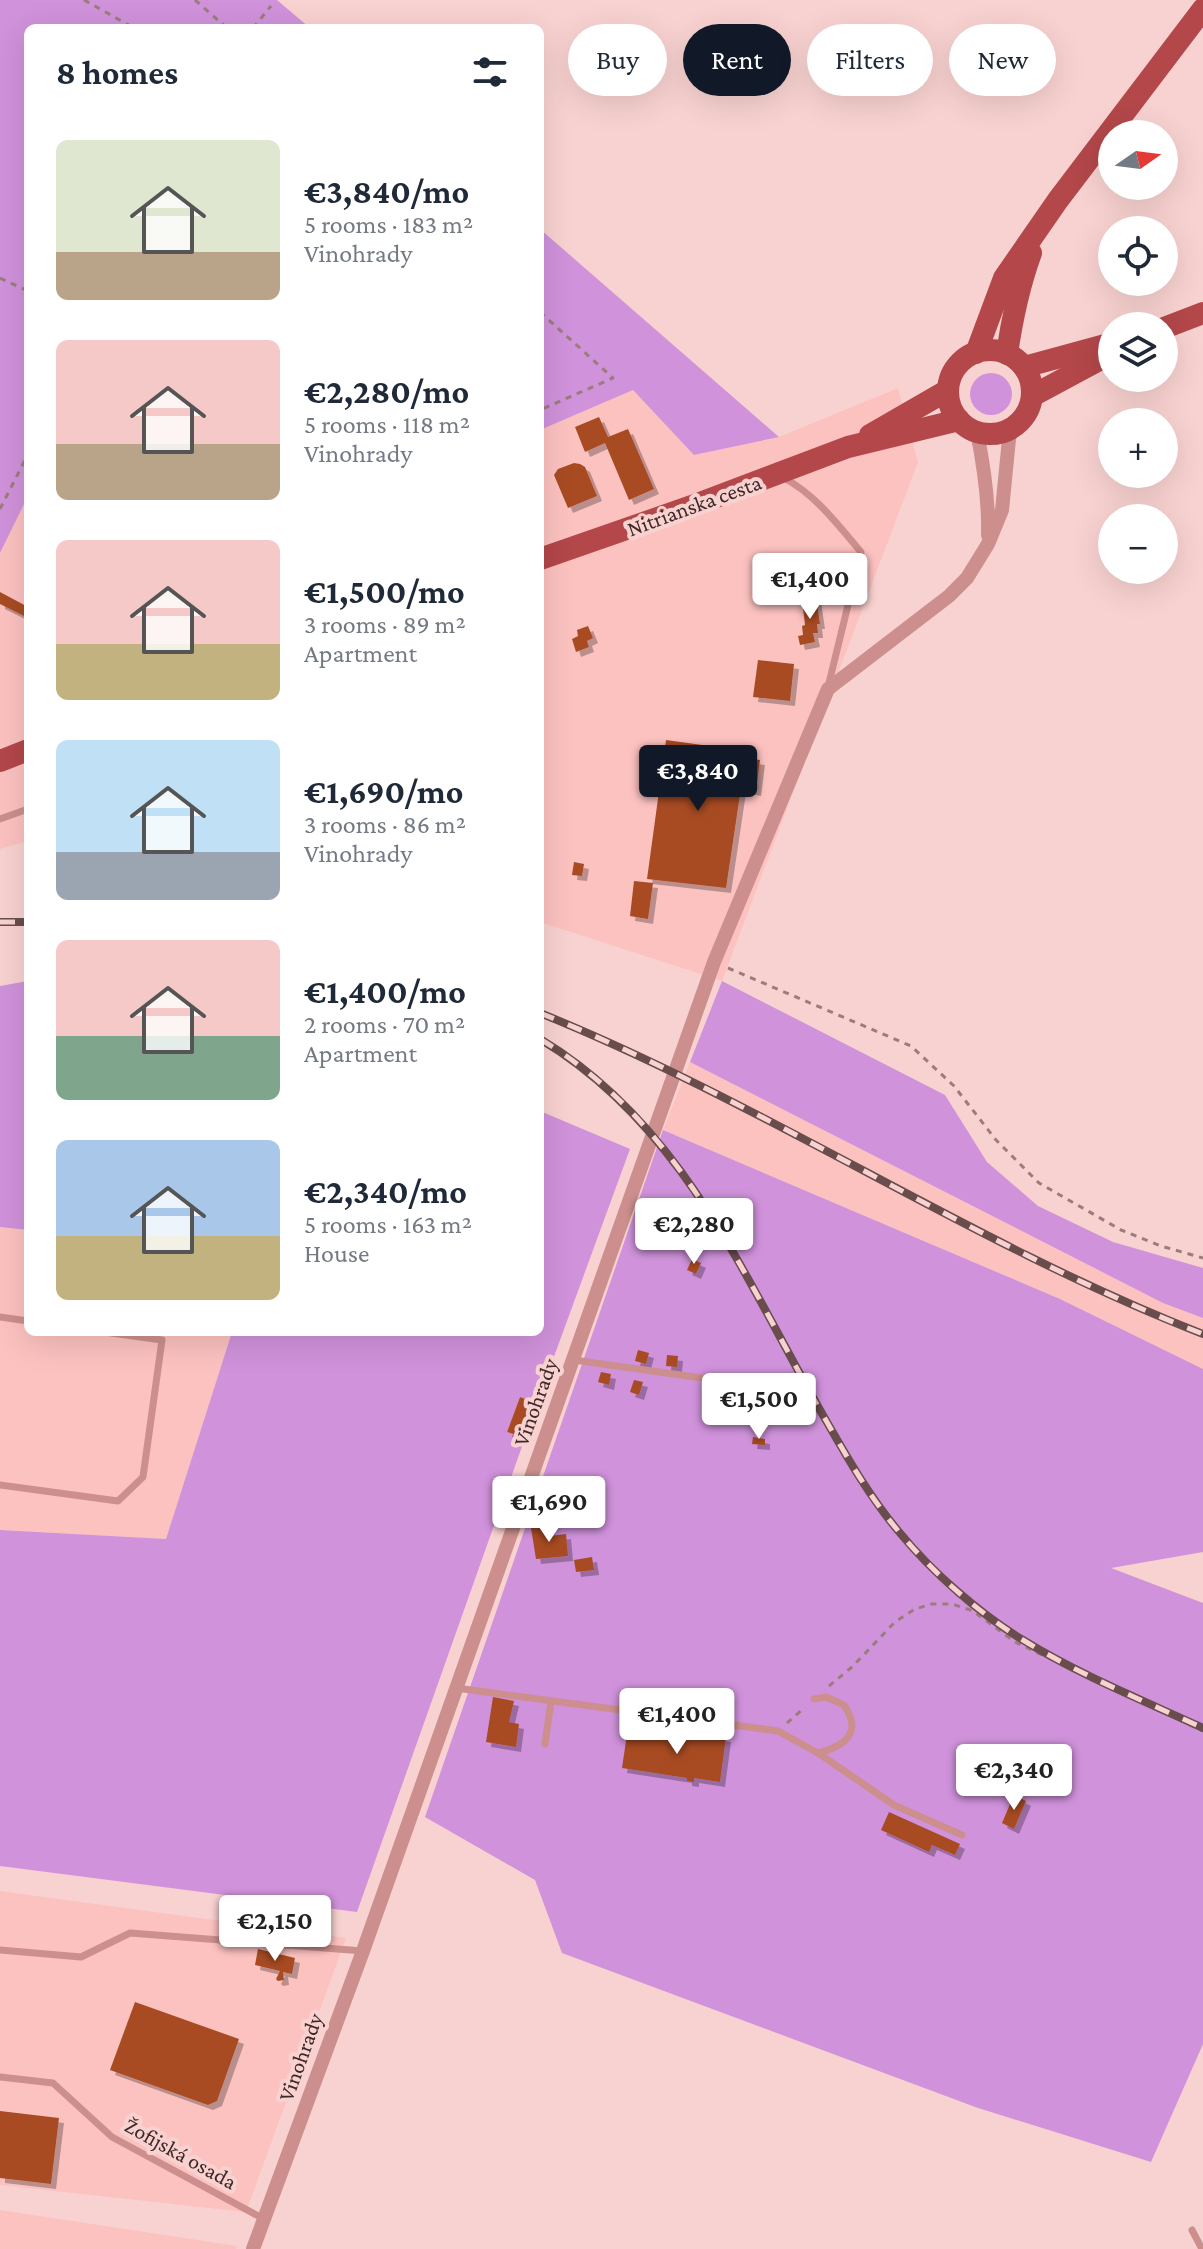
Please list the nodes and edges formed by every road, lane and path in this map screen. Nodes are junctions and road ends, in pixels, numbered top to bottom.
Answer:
1 (84, 0) edge
2 (195, 0) edge
3 (271, 6) dead end
4 (1203, 9) edge
5 (127, 24) edge
6 (222, 24) edge
7 (256, 24) edge
8 (1041, 226) junction
9 (0, 278) edge
10 (24, 289) edge
11 (1203, 313) edge
12 (544, 316) edge
13 (1178, 323) edge
14 (1098, 345) edge
15 (976, 353) junction
16 (1015, 360) junction
17 (1098, 361) edge
18 (948, 390) junction
19 (1032, 396) junction
20 (544, 408) edge
21 (968, 426) junction
22 (1010, 429) junction
23 (848, 447) junction
24 (24, 462) edge
25 (777, 475) junction
26 (0, 509) edge
27 (988, 544) junction
28 (544, 558) edge
29 (828, 689) junction
30 (24, 752) edge
31 (0, 761) edge
32 (24, 810) edge
33 (0, 819) edge
34 (714, 962) junction
35 (1203, 1258) edge
36 (0, 1317) edge
37 (24, 1320) edge
38 (133, 1336) edge
39 (574, 1360) junction
40 (766, 1387) dead end
41 (0, 1485) edge
42 (456, 1688) junction
43 (814, 1699) junction
44 (551, 1701) junction
45 (778, 1731) junction
46 (1203, 1731) edge
47 (545, 1744) dead end
48 (818, 1753) junction
49 (962, 1835) dead end
50 (0, 1950) edge
51 (363, 1951) junction
52 (0, 2077) edge
53 (264, 2219) junction
54 (1192, 2230) dead end
55 (253, 2249) edge
56 (1202, 2249) edge

1 - 5 path
2 - 6 path
3 - 7 path
4 - 8 main road
8 - 15 main road
8 - 16 main road
9 - 10 path
11 - 13 main road
12 - 20 path
14 - 16 main road
15 - 16 main road
15 - 18 main road
16 - 19 main road
17 - 19 main road
18 - 21 main road
18 - 23 main road, Nitrianska cesta
19 - 22 main road
21 - 22 main road
21 - 23 main road, Nitrianska cesta
21 - 27 street
22 - 27 street, Vinohrady
23 - 25 main road, Nitrianska cesta
24 - 26 path
25 - 28 main road, Nitrianska cesta
25 - 29 lane
27 - 29 street, Vinohrady
29 - 34 street, Vinohrady
30 - 31 main road
32 - 33 lane
34 - 35 path
34 - 39 street, Vinohrady
36 - 37 lane
38 - 41 lane
39 - 40 lane
39 - 42 street, Vinohrady
42 - 44 lane
42 - 51 street, Vinohrady
43 - 45 path
43 - 46 path
43 - 48 lane
44 - 45 lane
44 - 47 lane
45 - 48 lane
48 - 49 lane
50 - 51 lane
51 - 53 street, Vinohrady
52 - 53 lane, Žofijská osada
53 - 55 street, Vinohrady
54 - 56 lane

